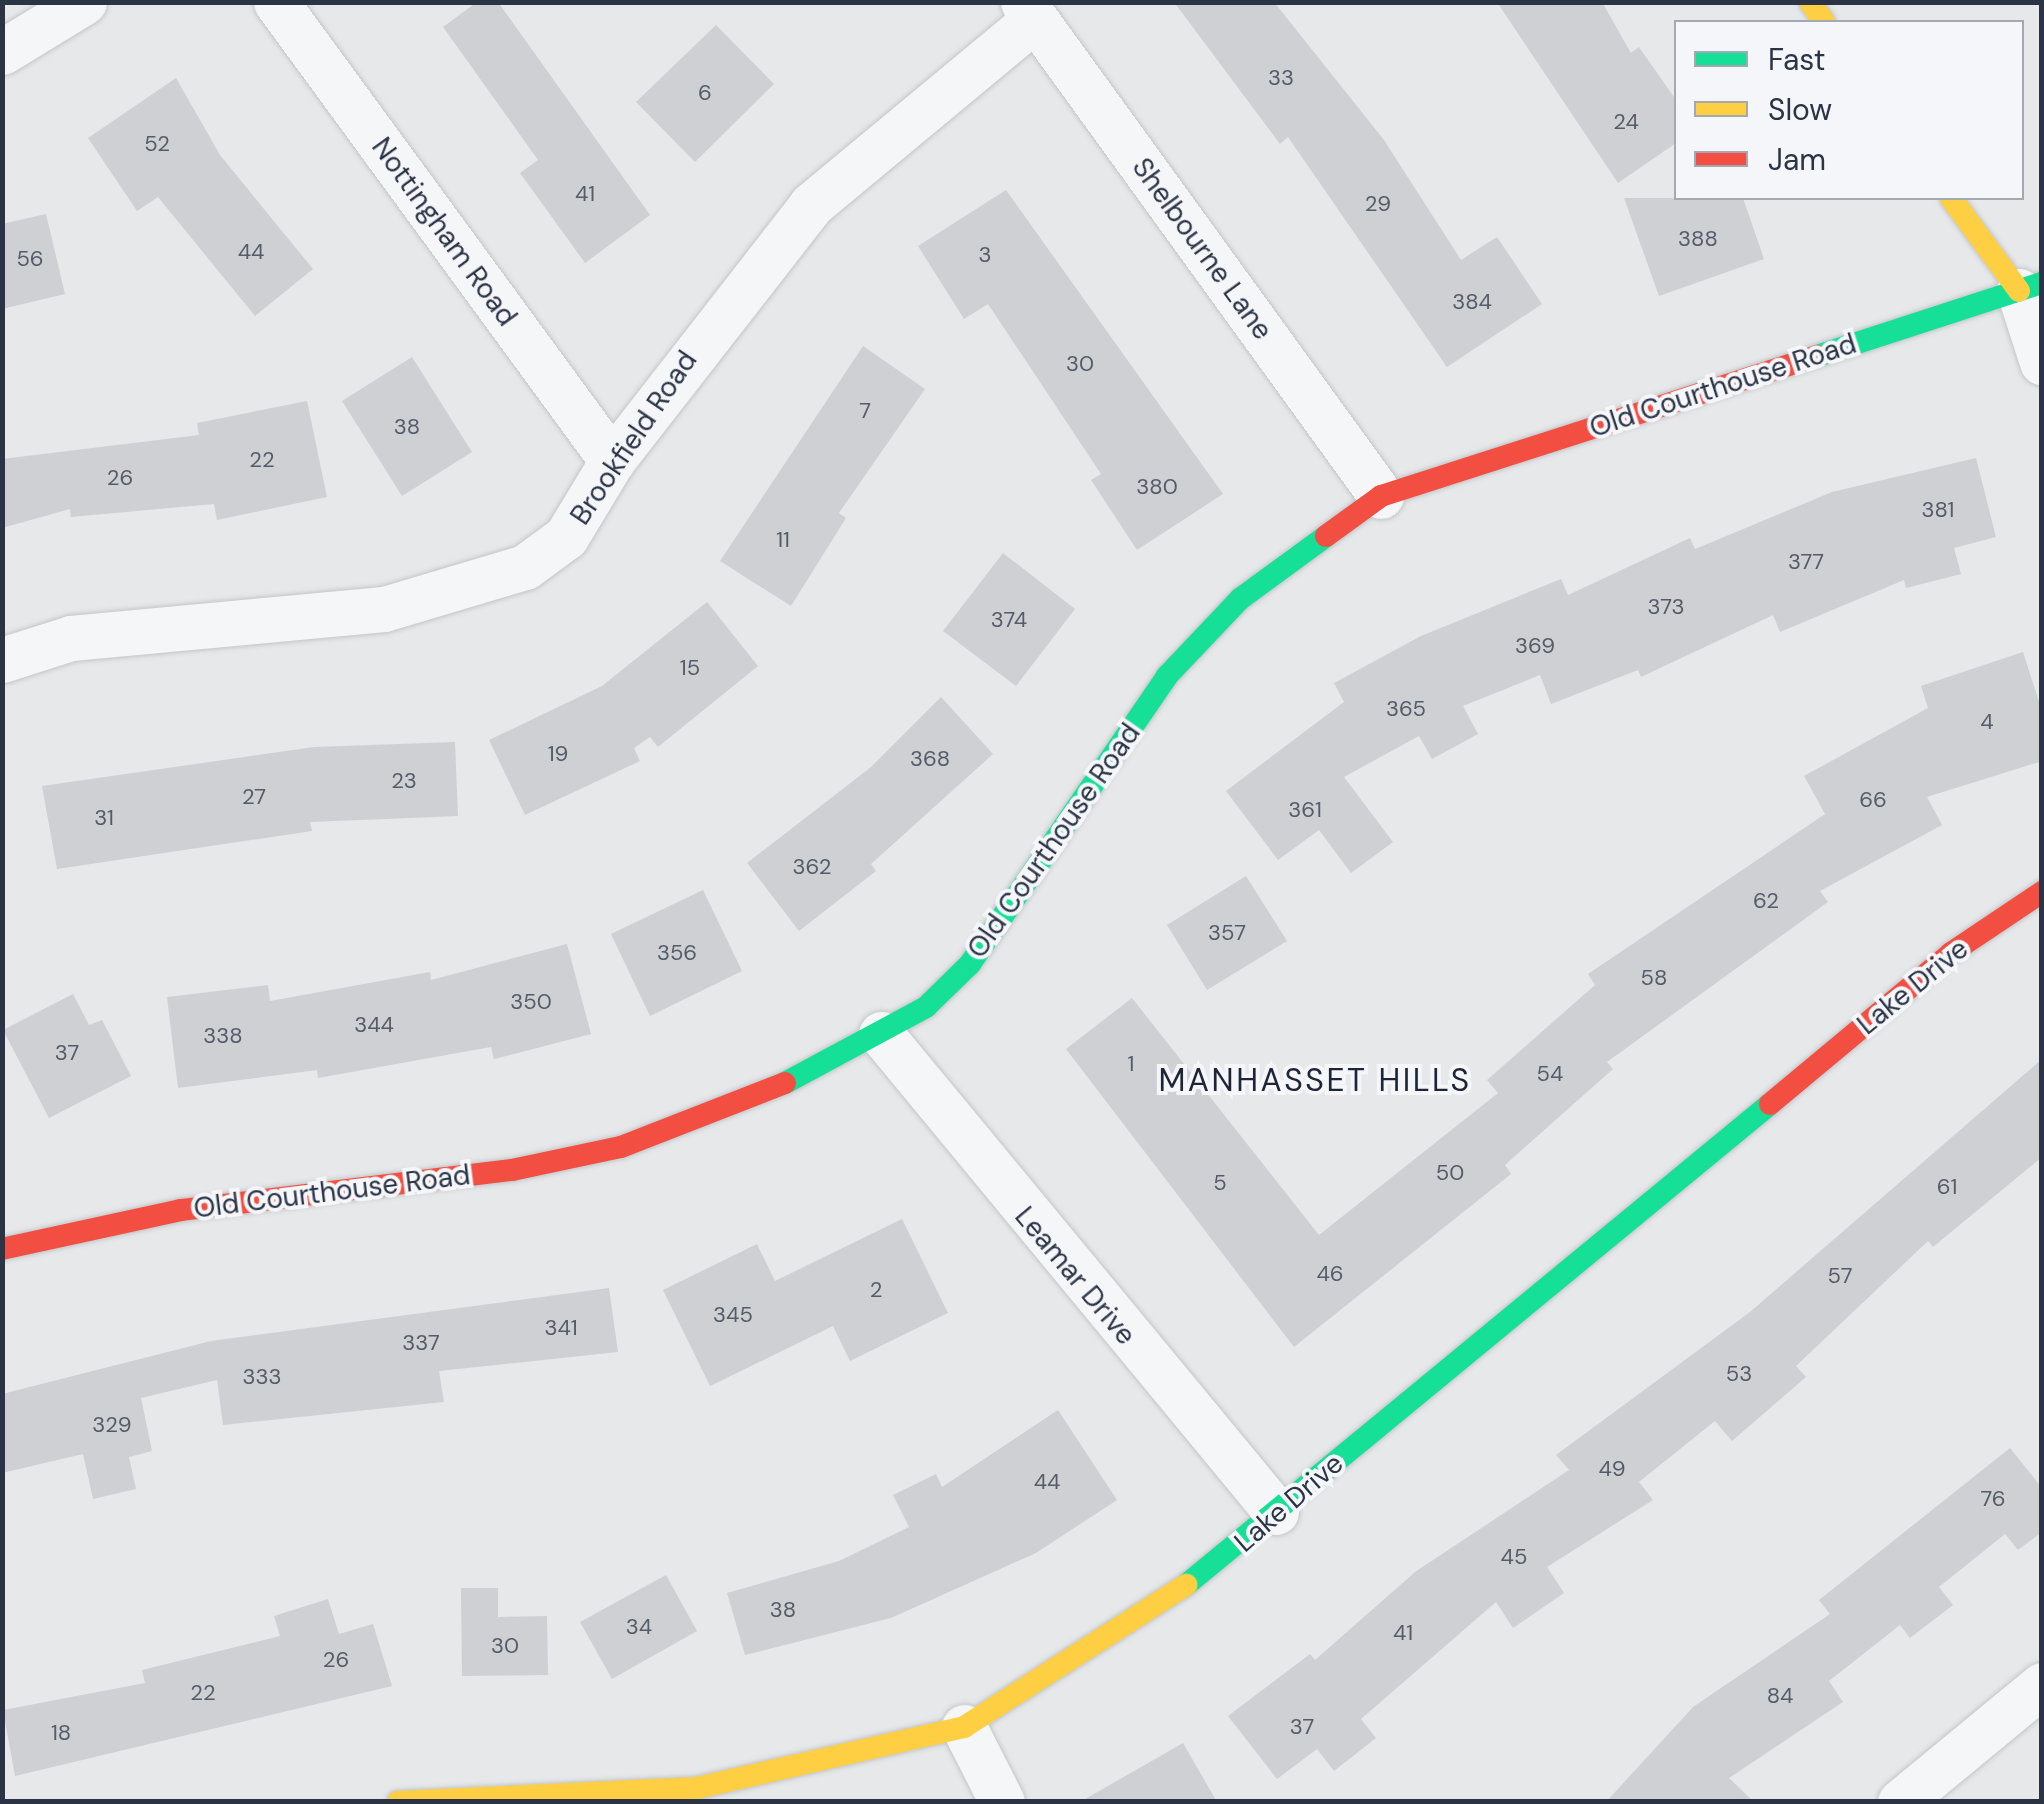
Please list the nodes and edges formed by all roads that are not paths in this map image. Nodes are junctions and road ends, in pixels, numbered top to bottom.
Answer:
1 (84, 2) edge
2 (276, 2) edge
3 (1029, 11) edge
4 (2, 52) edge
5 (1953, 200) edge
6 (2030, 287) edge
7 (2042, 362) edge
8 (612, 460) junction
9 (1381, 496) junction
10 (2, 660) edge
11 (2042, 892) edge
12 (881, 1034) junction
13 (8, 1237) edge
14 (1276, 1512) junction
15 (2042, 1685) edge
16 (964, 1727) junction
17 (398, 1802) edge
18 (1002, 1802) edge
19 (1900, 1802) edge

1 - 4 street
2 - 8 street, Nottingham Road
3 - 8 street, Brookfield Road
3 - 9 street, Shelbourne Lane
5 - 6 street
6 - 7 street
6 - 9 street, Old Courthouse Road
8 - 10 street, Brookfield Road
9 - 12 street, Old Courthouse Road
11 - 14 street, Lake Drive
12 - 13 street, Old Courthouse Road
12 - 14 street, Leamar Drive
14 - 16 street, Lake Drive
15 - 19 street
16 - 17 street, Lake Drive
16 - 18 street

